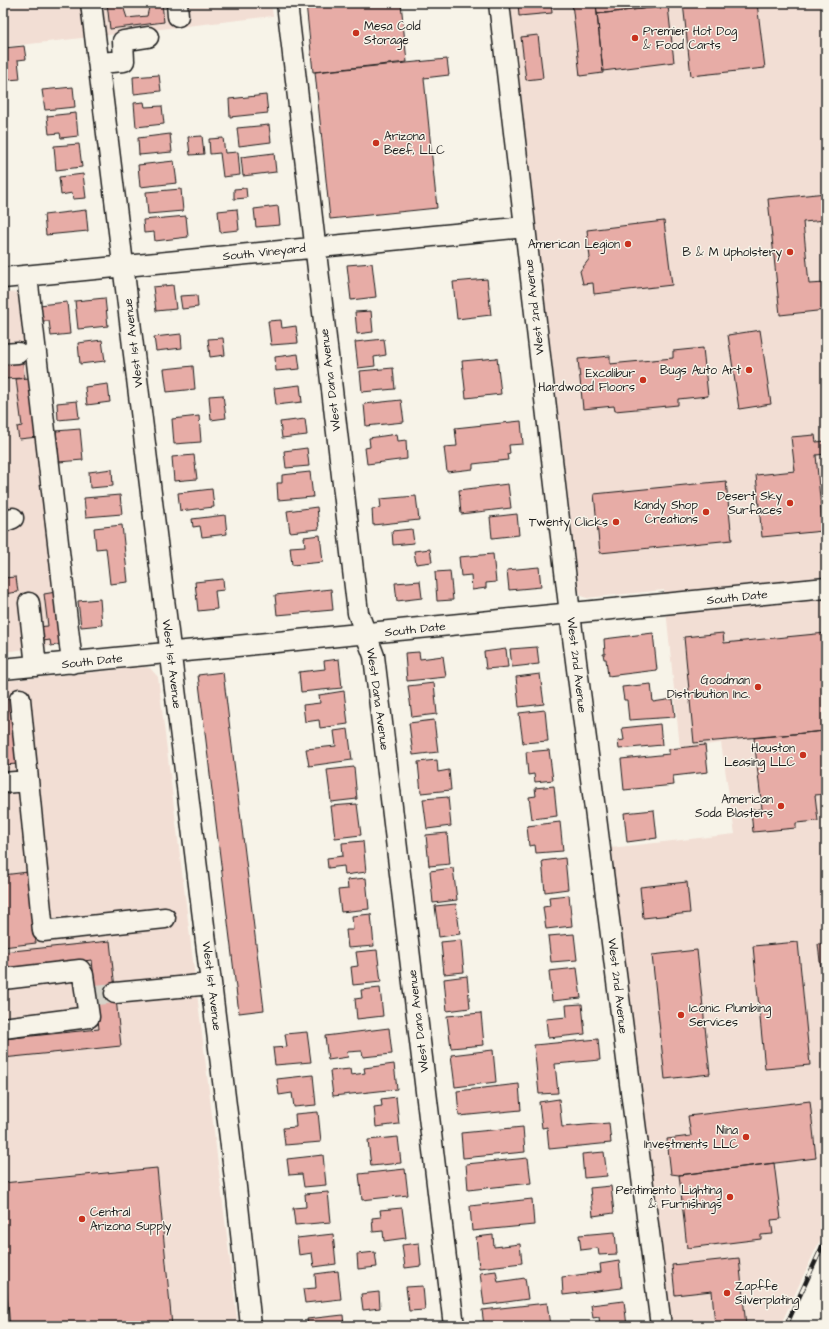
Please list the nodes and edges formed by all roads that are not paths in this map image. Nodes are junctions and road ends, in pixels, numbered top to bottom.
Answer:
1 (91, 3) edge
2 (286, 3) edge
3 (499, 3) edge
4 (148, 37) dead end
5 (98, 63) junction
6 (525, 227) junction
7 (315, 247) junction
8 (124, 266) junction
9 (27, 276) junction
10 (3, 278) edge
11 (826, 588) edge
12 (29, 603) dead end
13 (570, 614) junction
14 (366, 634) junction
15 (170, 653) junction
16 (72, 663) junction
17 (36, 666) junction
18 (3, 669) edge
19 (20, 699) dead end
20 (28, 781) junction
21 (3, 783) edge
22 (165, 918) dead end
23 (3, 979) edge
24 (211, 984) junction
25 (99, 995) junction
26 (3, 1028) edge
27 (251, 1326) edge
28 (454, 1326) edge
29 (661, 1326) edge

1 - 5 street, West 1st Avenue
2 - 7 street, West Dana Avenue
3 - 6 street, West 2nd Avenue
4 - 5 street
5 - 8 street, West 1st Avenue
6 - 7 street, South Vineyard
6 - 13 street, West 2nd Avenue
7 - 8 street, South Vineyard
7 - 14 street, West Dana Avenue
8 - 9 street, South Vineyard
8 - 15 street, West 1st Avenue
9 - 10 street, South Vineyard
9 - 16 street
11 - 13 street, South Date
12 - 17 street
13 - 14 street, South Date
13 - 29 street, West 2nd Avenue
14 - 15 street, South Date
14 - 28 street, West Dana Avenue
15 - 16 street, South Date
15 - 24 street, West 1st Avenue
16 - 17 street, South Date
17 - 18 street, South Date
19 - 20 street
20 - 21 street
20 - 22 street
23 - 25 street
24 - 25 street
24 - 27 street, West 1st Avenue
25 - 26 street

